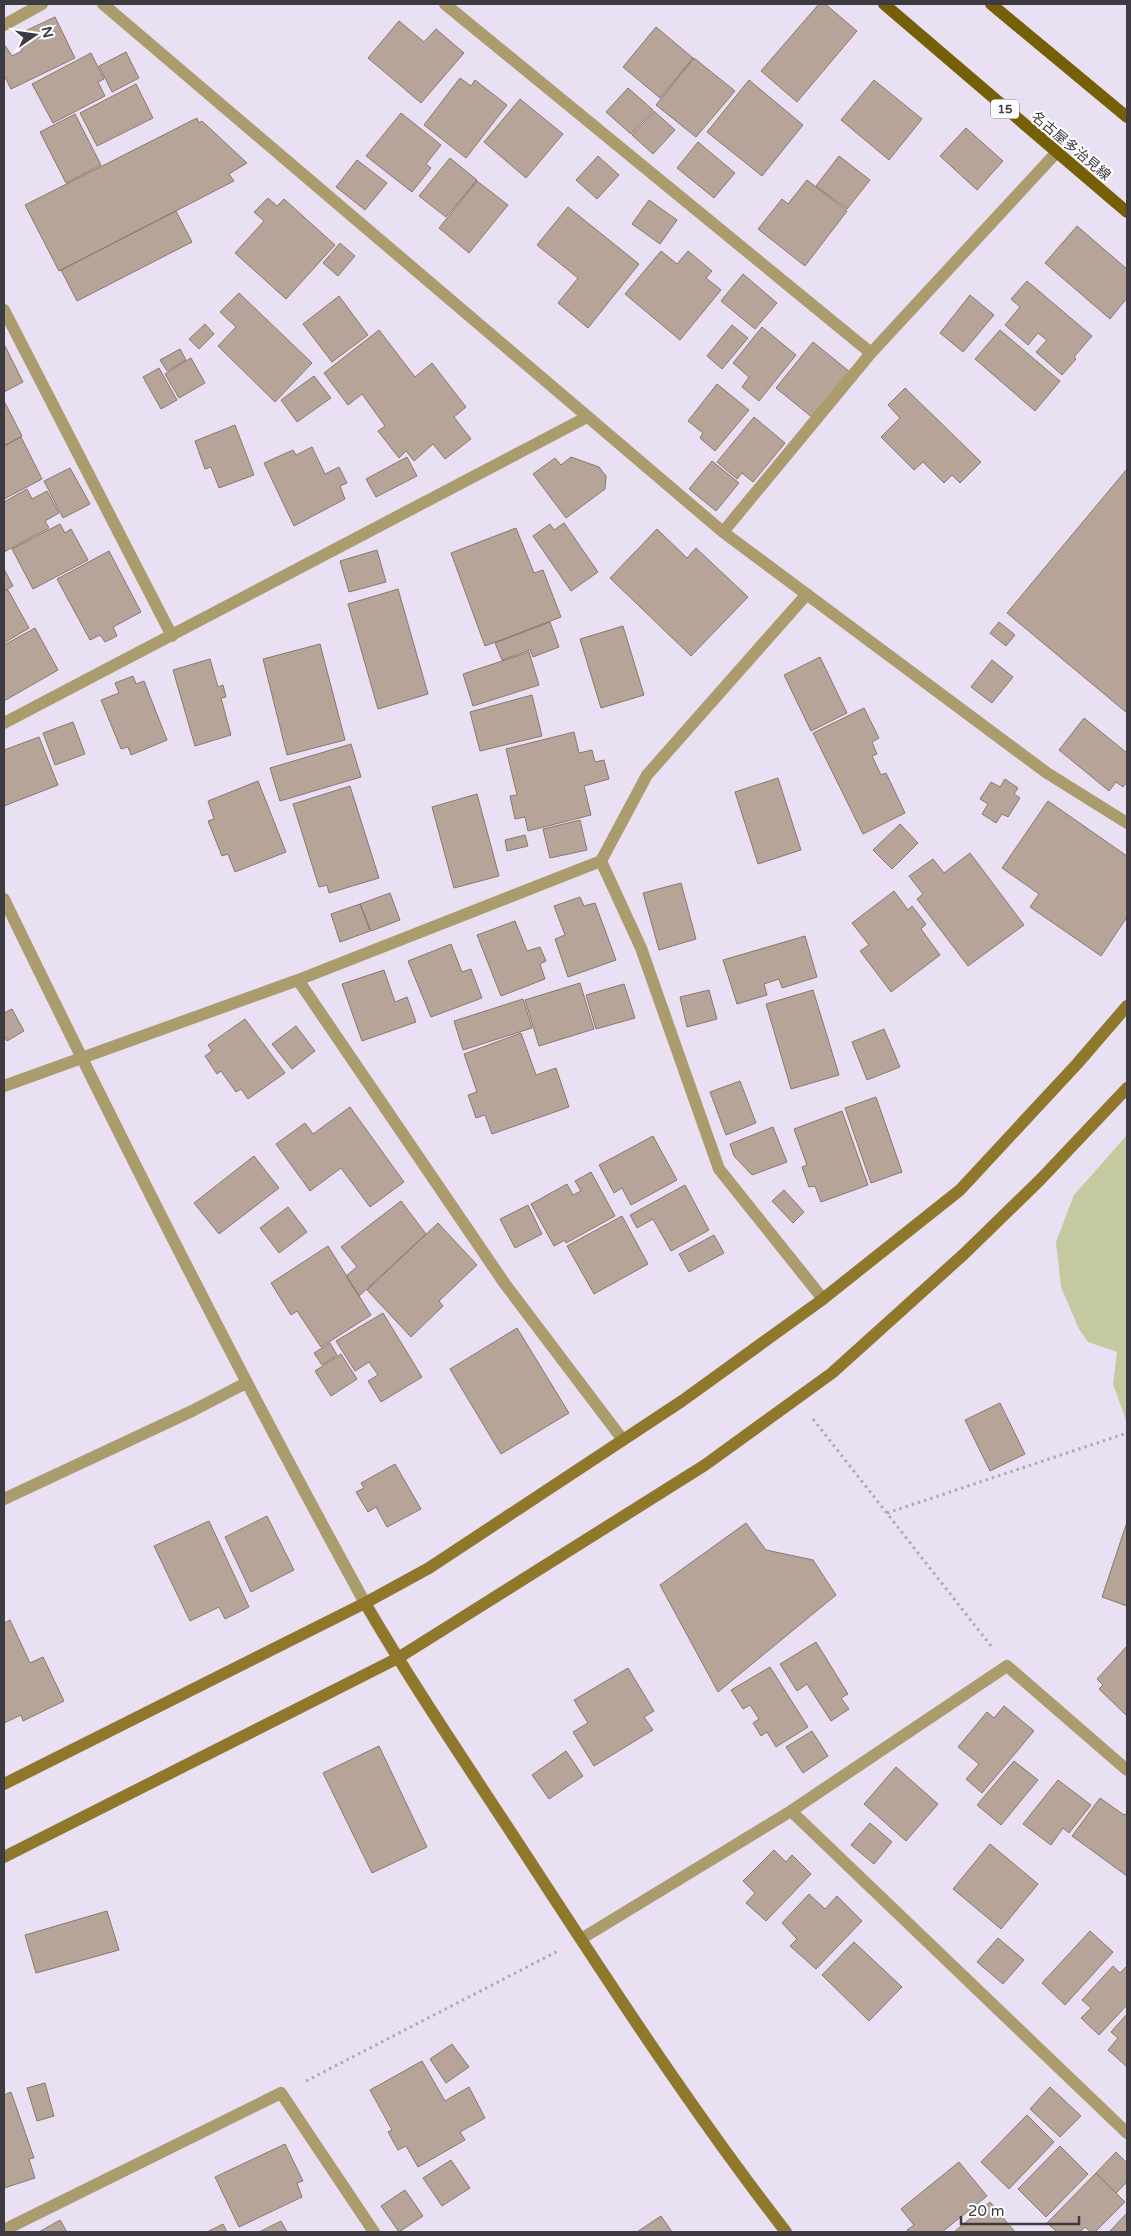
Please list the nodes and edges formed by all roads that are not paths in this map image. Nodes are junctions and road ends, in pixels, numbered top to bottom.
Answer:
1 (42, 4) edge
2 (103, 4) edge
3 (445, 4) edge
4 (884, 4) edge
5 (991, 4) edge
6 (4, 25) edge
7 (1127, 117) edge
8 (1056, 153) junction
9 (1127, 212) edge
10 (4, 310) edge
11 (871, 353) junction
12 (587, 417) junction
13 (723, 532) junction
14 (807, 594) junction
15 (172, 636) junction
16 (4, 723) edge
17 (1127, 823) edge
18 (601, 861) junction
19 (4, 899) edge
20 (298, 980) junction
21 (1127, 1006) edge
22 (81, 1058) junction
23 (4, 1086) edge
24 (1127, 1088) edge
25 (823, 1299) junction
26 (246, 1383) junction
27 (623, 1440) junction
28 (4, 1499) edge
29 (365, 1603) junction
30 (398, 1658) junction
31 (1127, 1770) edge
32 (4, 1784) edge
33 (791, 1812) junction
34 (4, 1857) edge
35 (581, 1939) junction
36 (1127, 2134) edge
37 (4, 2230) edge
38 (374, 2232) edge
39 (786, 2232) edge

1 - 6 street
2 - 12 street
3 - 11 street
4 - 8 main road, 名古屋多治見線 / 15
5 - 7 main road
8 - 9 main road, 名古屋多治見線 / 15
8 - 11 street
10 - 15 street
11 - 13 street
12 - 13 street
12 - 15 street
13 - 14 street
14 - 17 street
14 - 18 street
15 - 16 street
18 - 20 street
18 - 25 street
19 - 22 street
20 - 22 street
20 - 27 street
21 - 25 street
22 - 23 street
22 - 26 street
24 - 30 street
25 - 27 street
26 - 28 street
26 - 29 street
27 - 29 street
29 - 30 street
29 - 32 street
30 - 34 street
30 - 35 street
31 - 33 street
33 - 35 street
33 - 36 street
35 - 39 street
37 - 38 street

